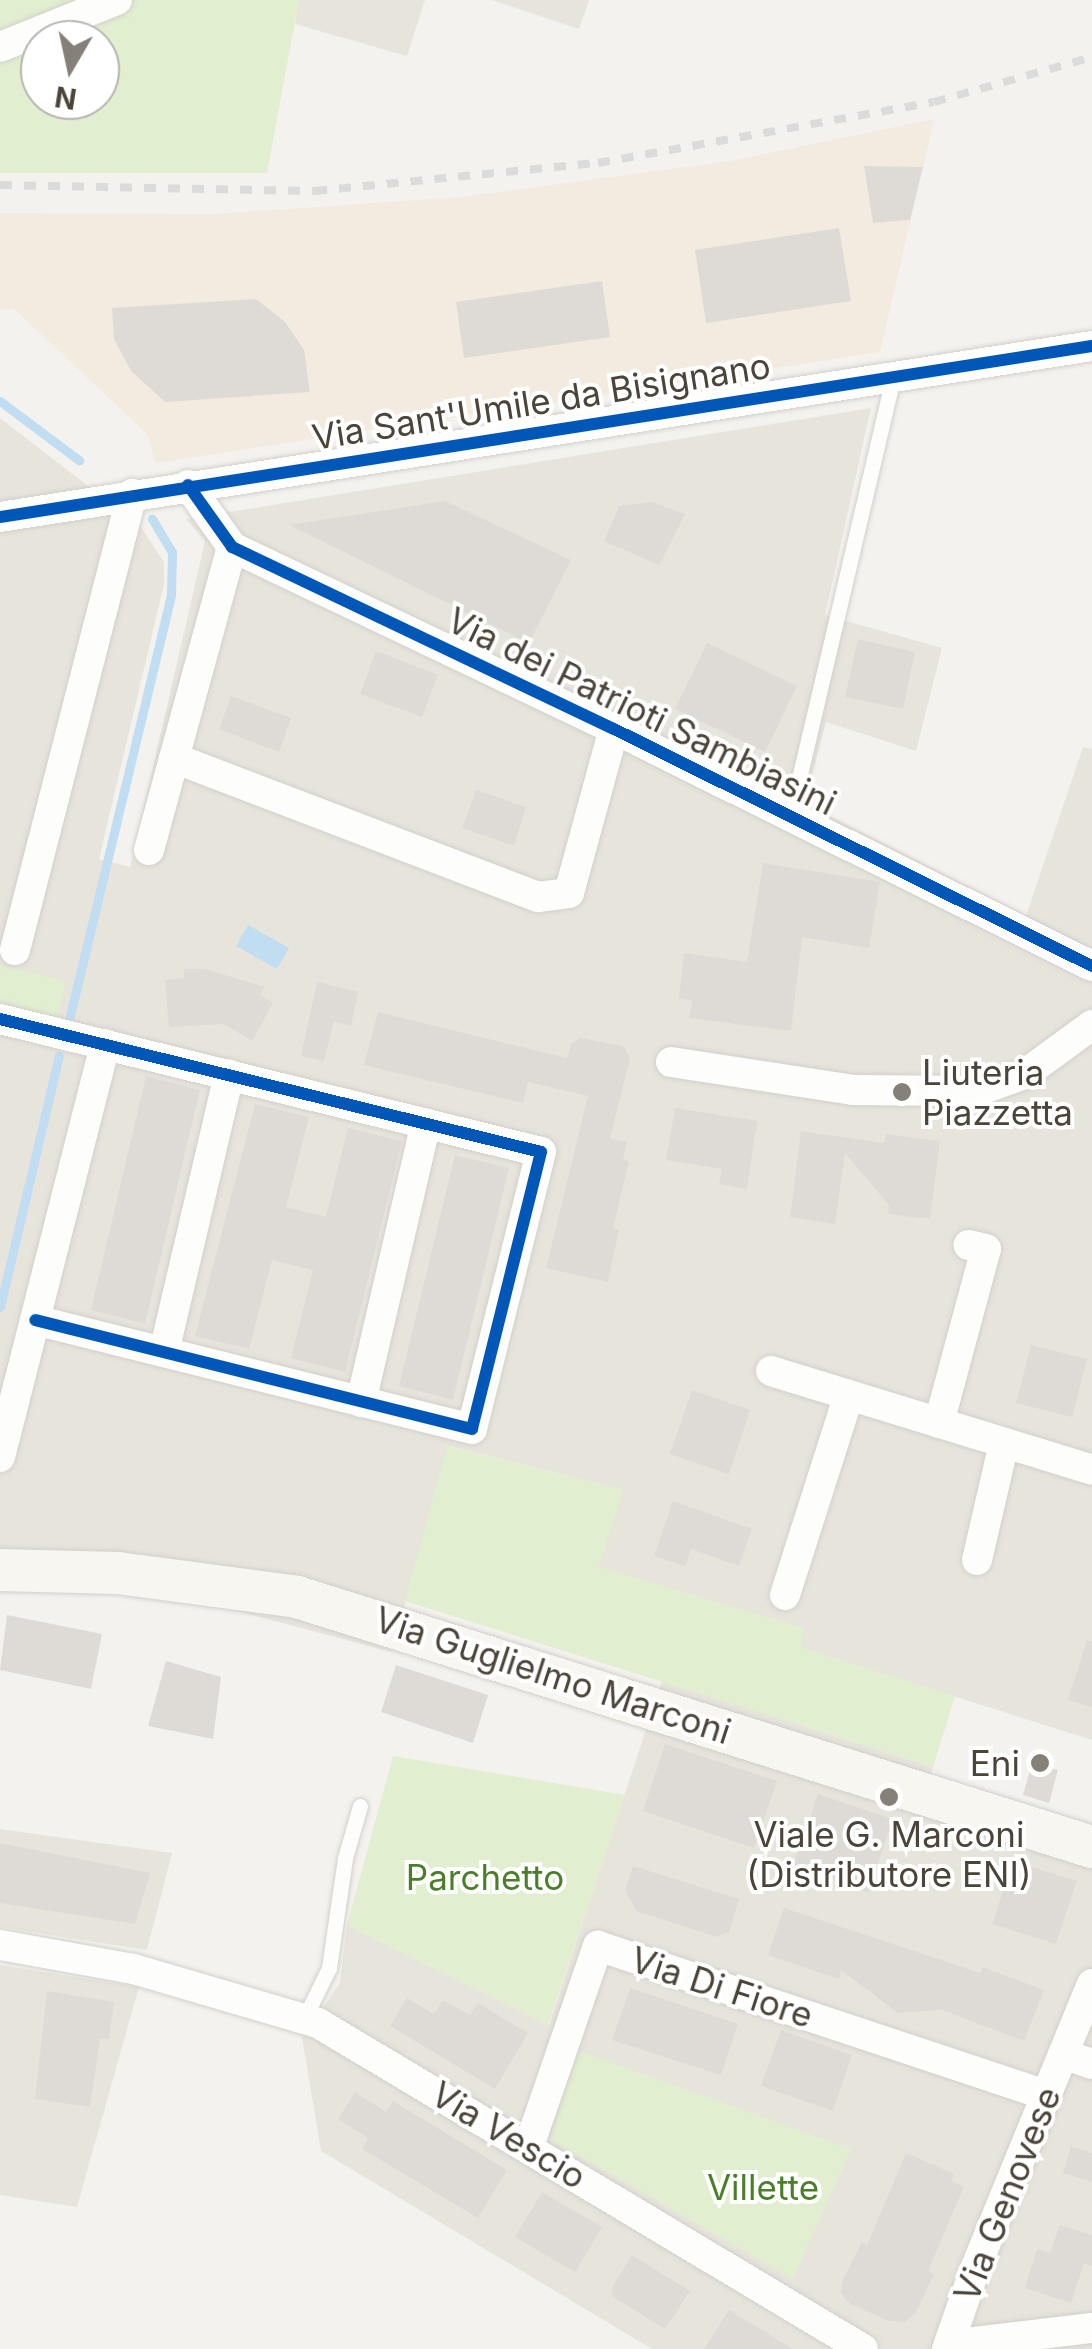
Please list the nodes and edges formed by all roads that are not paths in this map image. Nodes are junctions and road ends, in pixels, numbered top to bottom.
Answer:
1 (117, 0) edge
2 (0, 47) edge
3 (1092, 346) edge
4 (893, 377) junction
5 (188, 485) junction
6 (132, 494) junction
7 (0, 517) edge
8 (232, 547) junction
9 (614, 729) junction
10 (174, 758) junction
11 (790, 817) junction
12 (149, 850) dead end
13 (15, 950) dead end
14 (1092, 966) edge
15 (0, 1018) edge
16 (1092, 1025) edge
17 (105, 1044) junction
18 (671, 1062) dead end
19 (230, 1075) junction
20 (426, 1123) junction
21 (968, 1244) dead end
22 (35, 1320) junction
23 (164, 1352) junction
24 (770, 1371) dead end
25 (848, 1395) junction
26 (361, 1402) junction
27 (939, 1423) junction
28 (1004, 1443) junction
29 (0, 1457) edge
30 (1092, 1470) edge
31 (977, 1560) dead end
32 (0, 1570) edge
33 (785, 1595) dead end
34 (360, 1806) dead end
35 (1092, 1848) edge
36 (0, 1945) edge
37 (1092, 1984) edge
38 (304, 2020) junction
39 (1078, 2059) edge
40 (1046, 2095) junction
41 (530, 2146) junction
42 (1092, 2328) edge
43 (948, 2347) edge
44 (863, 2349) edge

1 - 2 street
3 - 4 street, Via Sant'Umile da Bisignano
4 - 5 street, Via Sant'Umile da Bisignano
4 - 11 lane
5 - 6 street, Via Sant'Umile da Bisignano
5 - 8 street, Via dei Patrioti Sambiasini
6 - 7 street, Via Sant'Umile da Bisignano
6 - 13 street
8 - 9 street, Via dei Patrioti Sambiasini
8 - 10 street
9 - 10 street
9 - 11 street, Via dei Patrioti Sambiasini
10 - 12 street
11 - 14 street, Via dei Patrioti Sambiasini
15 - 17 street
16 - 18 street
17 - 19 street
17 - 22 street
19 - 20 street
19 - 23 street
20 - 26 street
20 - 26 street
21 - 27 street
22 - 23 street
22 - 29 street
23 - 26 street
24 - 25 street
25 - 27 street
25 - 33 street
27 - 28 street
28 - 30 street
28 - 31 street
32 - 35 main road, Via Guglielmo Marconi
34 - 38 lane
36 - 38 street, Via Vescio
37 - 39 street, Via Genovese
38 - 41 street, Via Vescio
39 - 40 street, Via Genovese
40 - 41 street, Via Di Fiore
40 - 43 street, Via Genovese
41 - 44 street, Via Vescio
42 - 43 street

